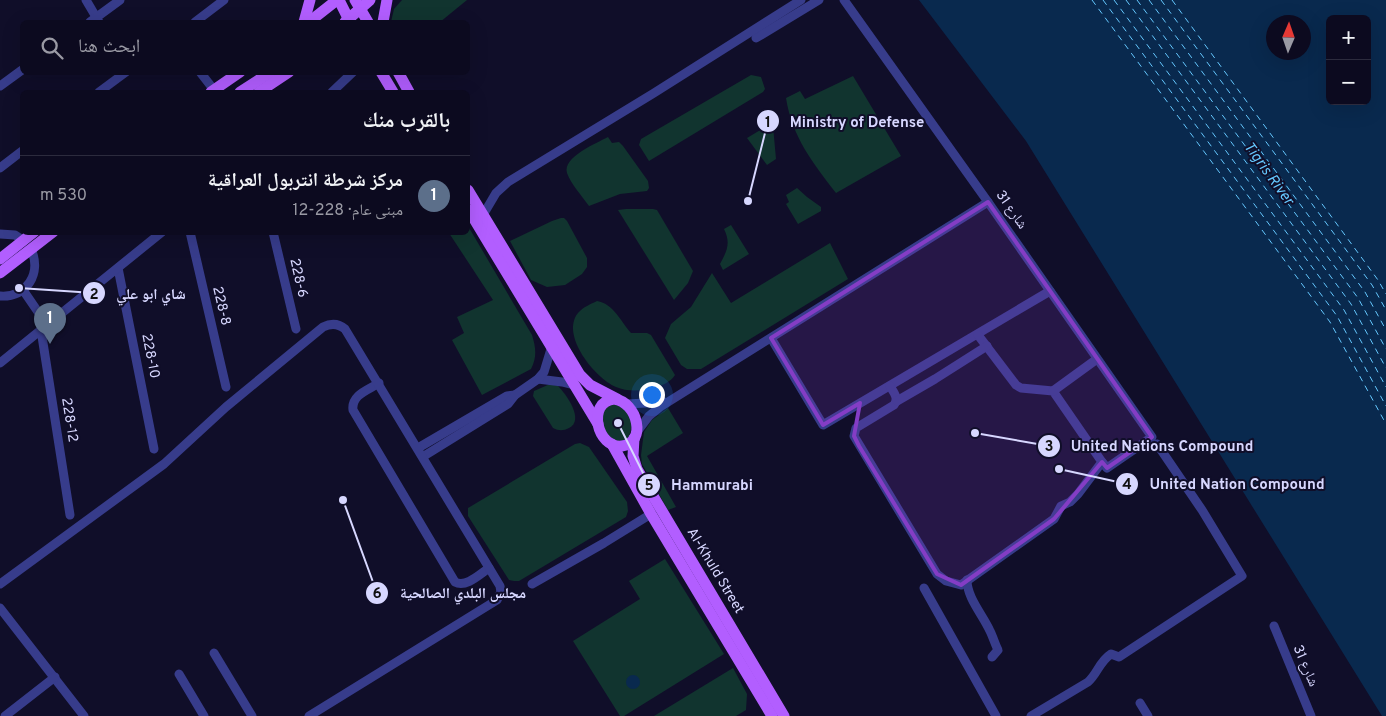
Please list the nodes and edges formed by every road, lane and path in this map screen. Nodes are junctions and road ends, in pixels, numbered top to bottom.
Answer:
1 (86, 0) edge
2 (120, 0) edge
3 (224, 0) edge
4 (310, 0) edge
5 (338, 0) edge
6 (370, 0) edge
7 (388, 0) edge
8 (801, 0) edge
9 (819, 0) edge
10 (844, 0) edge
11 (358, 5) edge
12 (95, 20) edge
13 (96, 20) edge
14 (198, 20) edge
15 (305, 20) edge
16 (312, 20) edge
17 (347, 20) edge
18 (349, 20) edge
19 (367, 20) edge
20 (383, 20) edge
21 (756, 38) dead end
22 (20, 71) edge
23 (122, 75) edge
24 (202, 75) edge
25 (236, 75) edge
26 (266, 75) edge
27 (284, 75) edge
28 (350, 75) edge
29 (383, 75) edge
30 (400, 75) edge
31 (0, 86) edge
32 (102, 90) edge
33 (212, 90) edge
34 (214, 90) edge
35 (243, 90) edge
36 (262, 90) edge
37 (334, 90) edge
38 (393, 90) edge
39 (408, 90) edge
40 (20, 153) edge
41 (0, 168) edge
42 (470, 193) edge
43 (988, 202) junction
44 (470, 213) edge
45 (483, 215) junction
46 (0, 234) edge
47 (33, 235) edge
48 (47, 235) edge
49 (158, 235) edge
50 (191, 235) edge
51 (274, 235) edge
52 (28, 245) junction
53 (0, 259) edge
54 (118, 268) junction
55 (0, 273) edge
56 (23, 290) junction
57 (1050, 291) junction
58 (0, 296) edge
59 (529, 299) junction
60 (44, 328) junction
61 (296, 329) dead end
62 (978, 335) junction
63 (771, 338) junction
64 (987, 346) junction
65 (551, 349) junction
66 (1097, 359) junction
67 (0, 363) edge
68 (538, 379) junction
69 (379, 383) junction
70 (574, 385) junction
71 (890, 386) junction
72 (226, 387) dead end
73 (1053, 391) junction
74 (515, 395) junction
75 (672, 400) junction
76 (896, 401) junction
77 (622, 402) junction
78 (598, 424) junction
79 (635, 436) junction
80 (1155, 441) junction
81 (612, 444) junction
82 (418, 448) junction
83 (154, 449) dead end
84 (424, 456) junction
85 (1102, 462) junction
86 (650, 514) junction
87 (70, 515) dead end
88 (490, 568) junction
89 (967, 580) junction
90 (0, 584) edge
91 (532, 584) dead end
92 (924, 588) dead end
93 (0, 608) edge
94 (1274, 626) dead end
95 (214, 653) dead end
96 (992, 657) dead end
97 (179, 674) dead end
98 (55, 677) junction
99 (1140, 703) dead end
100 (5, 716) edge
101 (84, 716) edge
102 (204, 716) edge
103 (252, 716) edge
104 (309, 716) edge
105 (772, 716) edge
106 (784, 716) edge
107 (996, 716) edge
108 (1031, 716) edge
109 (1148, 716) edge
110 (1312, 716) edge

1 - 12 street
2 - 13 street
3 - 14 street
4 - 15 main road
5 - 16 main road
5 - 17 main road
6 - 11 main road
7 - 20 main road
8 - 45 street
9 - 21 street
10 - 43 street, شارع 31
11 - 18 main road
11 - 19 main road
22 - 31 street
23 - 32 street
24 - 33 street
25 - 34 main road
26 - 35 main road
27 - 36 main road
28 - 37 street
29 - 38 main road
30 - 39 main road
40 - 41 street
42 - 45 main road
43 - 57 street, شارع 31
43 - 63 street
44 - 59 main road
45 - 59 main road
46 - 52 street
47 - 52 main road
48 - 52 main road
49 - 54 street
50 - 72 street, 228-8
51 - 61 street, 228-6
52 - 53 main road
52 - 55 main road
52 - 56 street
54 - 60 street
54 - 83 street, 228-10
56 - 58 street
56 - 60 street
57 - 62 street
57 - 66 street, شارع 31
59 - 65 main road
59 - 77 main road
60 - 67 street
60 - 87 street, 228-12
62 - 64 street
62 - 71 street
63 - 71 street
63 - 75 street
64 - 73 street
64 - 76 street
65 - 68 street
65 - 70 main road
66 - 73 street
66 - 80 street, شارع 31
68 - 70 street
68 - 74 street
69 - 82 street
69 - 88 street
69 - 90 street
70 - 78 main road
71 - 76 street
73 - 85 street
74 - 82 street
74 - 84 street
75 - 77 street
75 - 79 street
76 - 89 street
77 - 78 main road
77 - 79 main road
78 - 81 main road
79 - 81 main road
79 - 106 main road, Al-Khuld Street
80 - 85 street
80 - 108 street, شارع 31
81 - 86 main road, Al-Khuld Street
82 - 84 street
84 - 88 street
85 - 89 street
86 - 91 street
86 - 105 main road, Al-Khuld Street
88 - 104 street
89 - 96 street
92 - 107 street
93 - 98 street
94 - 110 street, شارع 31
95 - 103 street
97 - 102 street
98 - 100 street
98 - 101 street
99 - 109 street

